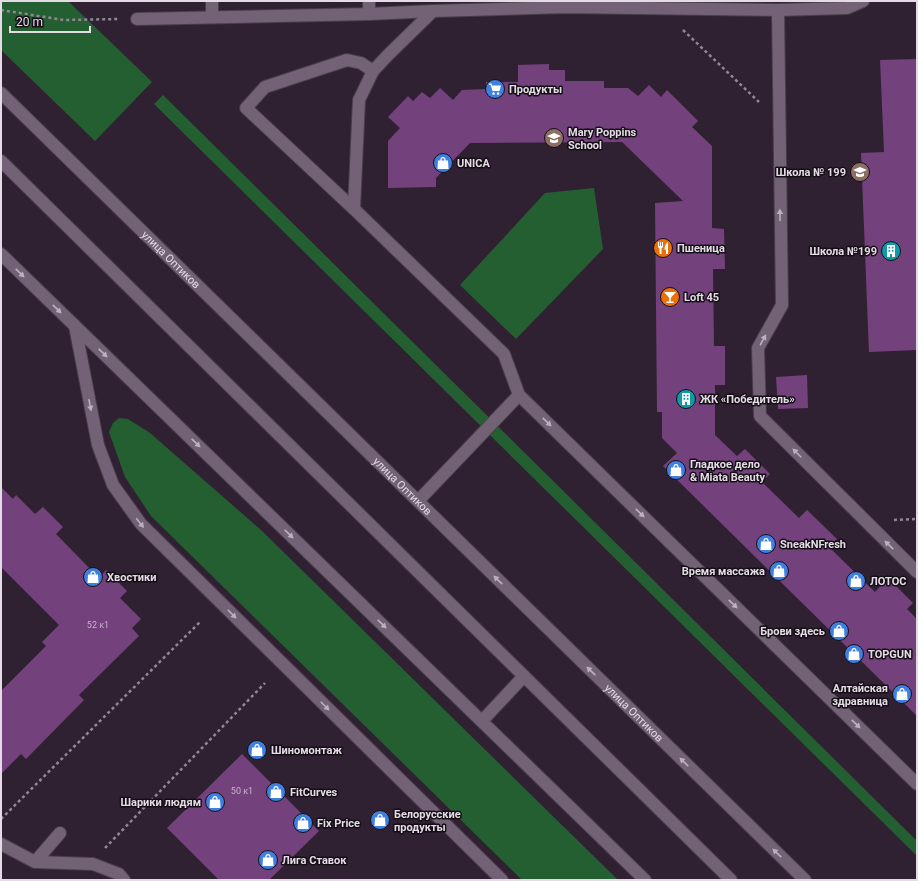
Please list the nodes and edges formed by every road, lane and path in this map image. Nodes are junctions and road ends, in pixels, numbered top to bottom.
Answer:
1 (212, 1) edge
2 (369, 1) edge
3 (863, 1) edge
4 (529, 4) edge
5 (662, 9) junction
6 (1, 10) edge
7 (778, 10) junction
8 (433, 11) junction
9 (369, 14) junction
10 (212, 18) junction
11 (137, 19) joint
12 (373, 71) junction
13 (1, 93) edge
14 (778, 120) junction
15 (1, 162) edge
16 (354, 209) junction
17 (1, 254) edge
18 (75, 326) junction
19 (519, 395) junction
20 (418, 501) junction
21 (917, 572) edge
22 (201, 621) dead end
23 (524, 676) junction
24 (265, 683) dead end
25 (482, 721) junction
26 (917, 784) edge
27 (1, 819) edge
28 (60, 833) dead end
29 (1, 844) edge
30 (35, 862) junction
31 (92, 864) junction
32 (124, 880) edge
33 (502, 880) edge
34 (645, 880) edge
35 (731, 880) edge
36 (805, 880) edge

1 - 10 street
2 - 9 street
3 - 7 street
4 - 5 street
4 - 8 street
5 - 7 street
5 - 14 path
6 - 11 path
7 - 14 street
8 - 9 street
8 - 12 street
9 - 10 street
10 - 11 street
12 - 16 street
12 - 16 street
13 - 20 street, улица Оптиков
21 -> 14 street
15 - 23 street
16 - 19 street
17 -> 18 street
18 -> 25 street
18 -> 33 street
19 - 20 street
19 -> 26 street
36 -> 20 street, улица Оптиков
22 - 27 path
23 - 25 street
23 - 35 street
24 - 31 path
25 - 34 street
28 - 30 street
29 - 30 street
30 - 31 street
31 - 32 street

